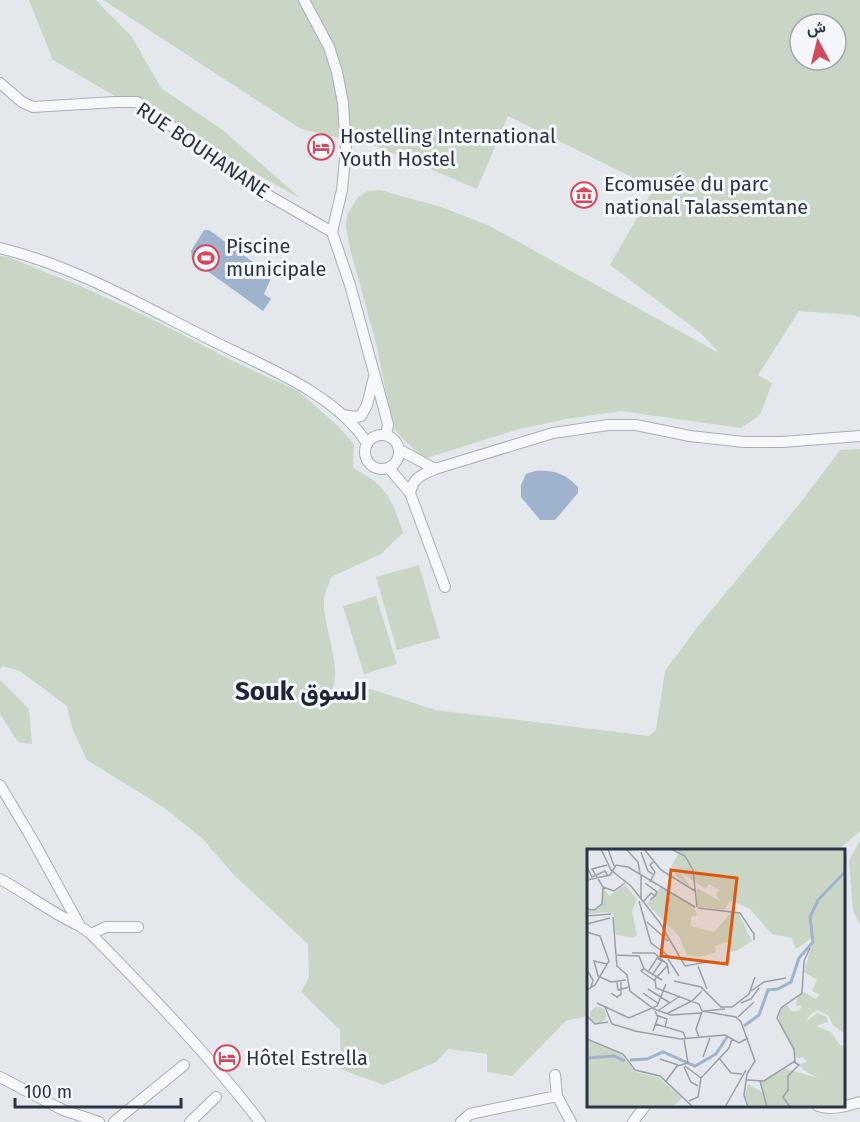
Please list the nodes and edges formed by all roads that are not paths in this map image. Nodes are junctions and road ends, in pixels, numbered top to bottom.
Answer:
1 (304, 0) edge
2 (0, 83) edge
3 (332, 232) junction
4 (0, 248) edge
5 (374, 377) junction
6 (342, 415) junction
7 (386, 435) junction
8 (860, 436) edge
9 (367, 443) junction
10 (400, 450) junction
11 (389, 468) junction
12 (435, 469) junction
13 (410, 493) junction
14 (445, 587) dead end
15 (0, 785) edge
16 (0, 879) edge
17 (80, 926) junction
18 (138, 927) dead end
19 (91, 934) junction
20 (184, 1065) dead end
21 (555, 1075) dead end
22 (0, 1077) edge
23 (557, 1096) junction
24 (216, 1097) dead end
25 (860, 1102) edge
26 (644, 1107) edge
27 (821, 1107) edge
28 (99, 1122) edge
29 (114, 1122) edge
30 (190, 1122) edge
31 (260, 1122) edge
32 (461, 1122) edge
33 (571, 1122) edge
34 (633, 1122) edge

1 - 3 street
2 - 3 street, RUE BOUHANANE
3 - 5 street
4 - 6 street
5 - 6 street
5 - 7 street
6 - 9 street
7 - 9 street
7 - 10 street
8 - 12 street
9 - 11 street
10 - 11 street
10 - 12 street
11 - 13 street
12 - 13 street
13 - 14 street
15 - 17 street
16 - 17 street
17 - 19 street
18 - 19 street
19 - 31 street
20 - 29 street
21 - 23 street
22 - 28 street
23 - 32 street
23 - 33 street
24 - 30 street
25 - 27 street
26 - 34 street

